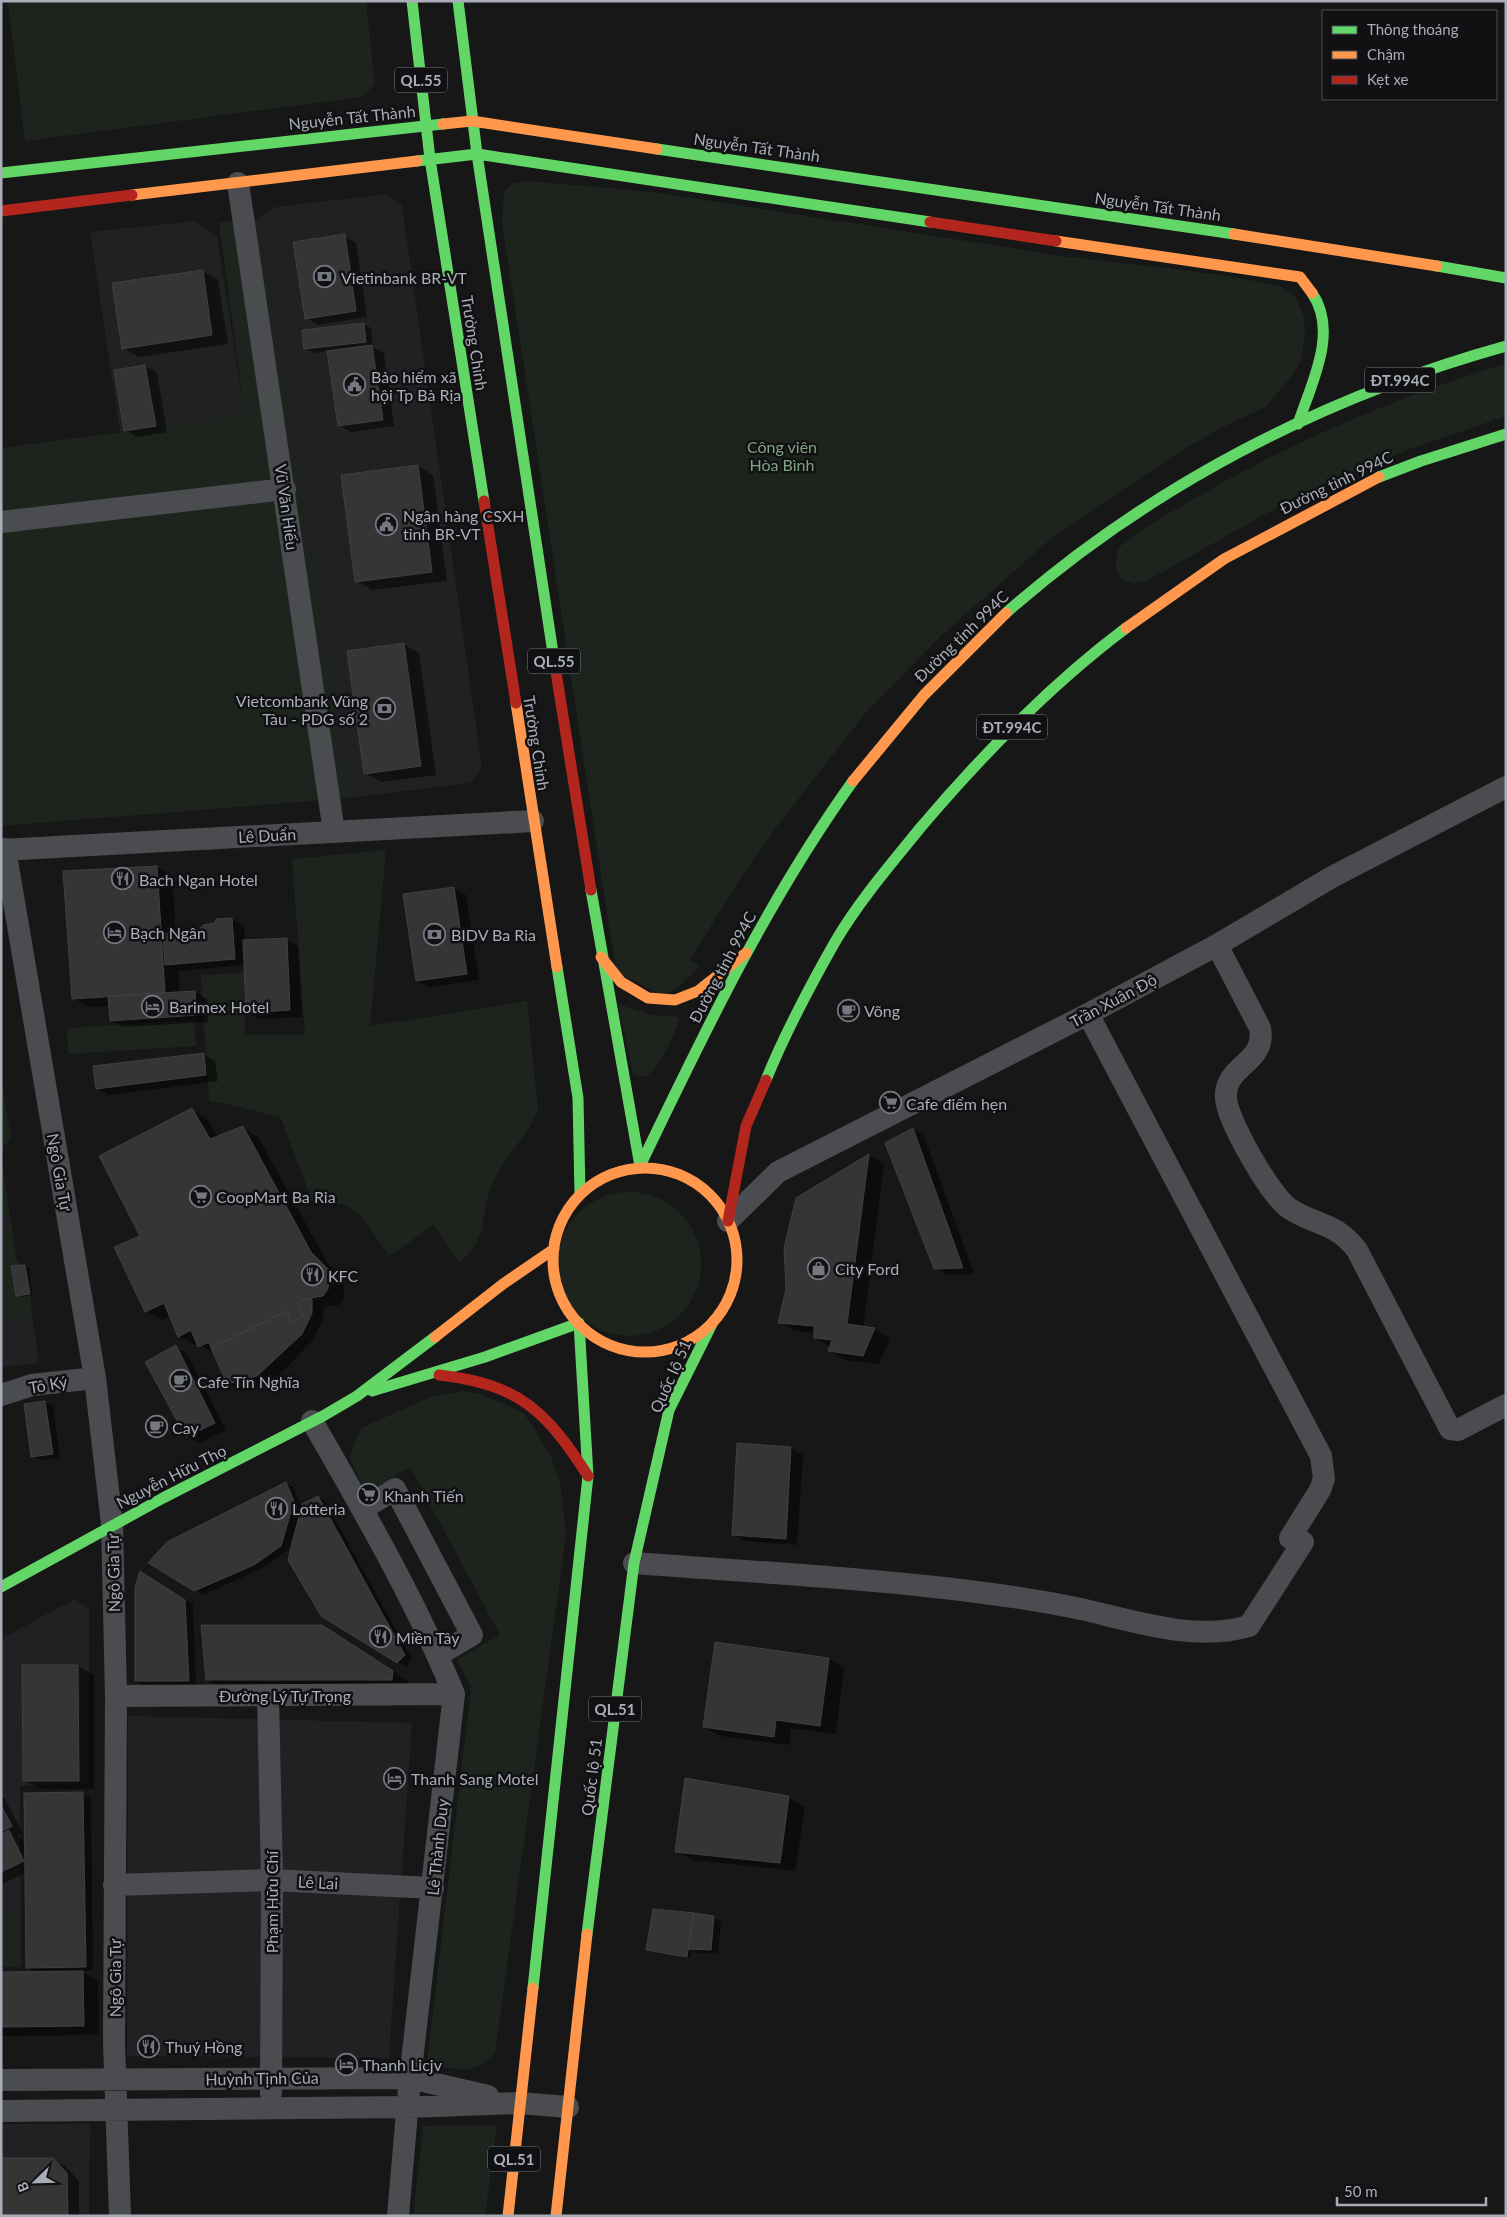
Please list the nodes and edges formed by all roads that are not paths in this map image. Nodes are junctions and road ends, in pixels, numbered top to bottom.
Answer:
1 (412, 1) edge
2 (458, 1) edge
3 (472, 121) junction
4 (426, 126) junction
5 (477, 154) junction
6 (430, 159) junction
7 (4, 176) edge
8 (238, 183) junction
9 (6, 208) edge
10 (1304, 244) junction
11 (1301, 269) junction
12 (1506, 278) edge
13 (1506, 346) edge
14 (1298, 424) junction
15 (1506, 434) edge
16 (285, 489) junction
17 (1, 522) edge
18 (1506, 787) edge
19 (533, 821) junction
20 (334, 832) junction
21 (3, 850) edge
22 (1217, 945) junction
23 (746, 953) junction
24 (601, 957) junction
25 (1088, 1014) junction
26 (640, 1166) junction
27 (580, 1194) junction
28 (728, 1221) junction
29 (554, 1249) junction
30 (579, 1323) junction
31 (712, 1324) junction
32 (427, 1375) junction
33 (95, 1378) junction
34 (1, 1395) edge
35 (356, 1396) junction
36 (1506, 1405) edge
37 (312, 1421) junction
38 (588, 1476) junction
39 (362, 1509) junction
40 (112, 1524) junction
41 (634, 1563) junction
42 (1, 1587) edge
43 (438, 1655) junction
44 (454, 1694) junction
45 (268, 1695) junction
46 (116, 1696) junction
47 (272, 1880) junction
48 (114, 1885) junction
49 (432, 1888) junction
50 (270, 2077) junction
51 (410, 2078) junction
52 (1, 2080) edge
53 (115, 2080) junction
54 (519, 2103) junction
55 (408, 2107) junction
56 (568, 2107) junction
57 (272, 2109) junction
58 (1, 2111) edge
59 (116, 2111) junction
60 (120, 2216) edge
61 (398, 2216) edge
62 (508, 2216) edge
63 (556, 2216) edge

1 - 4 main road, Trường Chinh / QL.55
2 - 3 main road, Trường Chinh / QL.55
3 - 4 main road, Nguyễn Tất Thành
3 - 5 main road, Trường Chinh / QL.55
3 - 10 main road, Nguyễn Tất Thành
4 - 6 main road, Trường Chinh / QL.55
4 - 7 main road, Nguyễn Tất Thành
5 - 6 main road
5 - 11 main road
5 - 24 main road, Trường Chinh / QL.55
6 - 8 main road
6 - 19 main road, Trường Chinh / QL.55
8 - 9 main road
8 - 16 street, Vũ Văn Hiếu
10 - 11 main road
10 - 12 main road, Nguyễn Tất Thành
11 - 14 main road
13 - 14 main road, Đường tỉnh 994C / ĐT.994C
14 - 23 main road, Đường tỉnh 994C / ĐT.994C
15 - 28 main road, Đường tỉnh 994C / ĐT.994C
16 - 17 street
16 - 20 street, Vũ Văn Hiếu
18 - 22 street, Trần Xuân Độ
19 - 20 street, Lê Duẩn
19 - 27 main road, Trường Chinh / QL.55
20 - 21 street, Lê Duẩn
21 - 33 street, Ngô Gia Tự
22 - 25 street, Trần Xuân Độ
22 - 36 street
23 - 24 main road
23 - 26 main road, Đường tỉnh 994C / ĐT.994C
24 - 26 main road, Trường Chinh / QL.55
25 - 28 street, Trần Xuân Độ
25 - 41 street
26 - 27 main road
26 - 28 main road
27 - 29 main road
28 - 31 main road
29 - 30 main road
29 - 35 main road, Nguyễn Hữu Thọ
30 - 31 main road
30 - 32 main road, Nguyễn Hữu Thọ
30 - 38 main road, QL.51
31 - 41 main road, Quốc lộ 51 / QL.51
32 - 35 main road, Nguyễn Hữu Thọ
32 - 38 main road
33 - 34 street, Tô Ký
33 - 40 street, Ngô Gia Tự
35 - 37 main road, Nguyễn Hữu Thọ
37 - 39 street, Lê Thành Duy
37 - 40 main road, Nguyễn Hữu Thọ
38 - 54 main road, QL.51
39 - 43 street, Lê Thành Duy
39 - 43 street
40 - 42 main road, Nguyễn Hữu Thọ
40 - 46 street, Ngô Gia Tự
41 - 56 main road, Quốc lộ 51 / QL.51
43 - 44 street, Lê Thành Duy
44 - 45 street, Đường Lý Tự Trọng
44 - 49 street, Lê Thành Duy
45 - 46 street, Đường Lý Tự Trọng
45 - 47 street, Phạm Hữu Chí
46 - 48 street, Ngô Gia Tự
47 - 48 street, Lê Lai
47 - 49 street, Lê Lai
47 - 50 street, Phạm Hữu Chí
48 - 53 street, Ngô Gia Tự
49 - 51 street, Lê Thành Duy
50 - 51 street, Huỳnh Tịnh Của
50 - 53 street, Huỳnh Tịnh Của
50 - 57 street, Phạm Hữu Chí
51 - 54 street, Huỳnh Tịnh Của
51 - 55 street, Lê Thành Duy
52 - 53 street, Huỳnh Tịnh Của
53 - 59 street, Ngô Gia Tự
54 - 55 street, Huỳnh Tịnh Của
54 - 56 street, Huỳnh Tịnh Của
54 - 62 main road, QL.51
55 - 57 street, Huỳnh Tịnh Của
55 - 61 street, Lê Thành Duy
56 - 63 main road, Quốc lộ 51 / QL.51
57 - 59 street, Huỳnh Tịnh Của
58 - 59 street, Huỳnh Tịnh Của
59 - 60 street, Ngô Gia Tự

